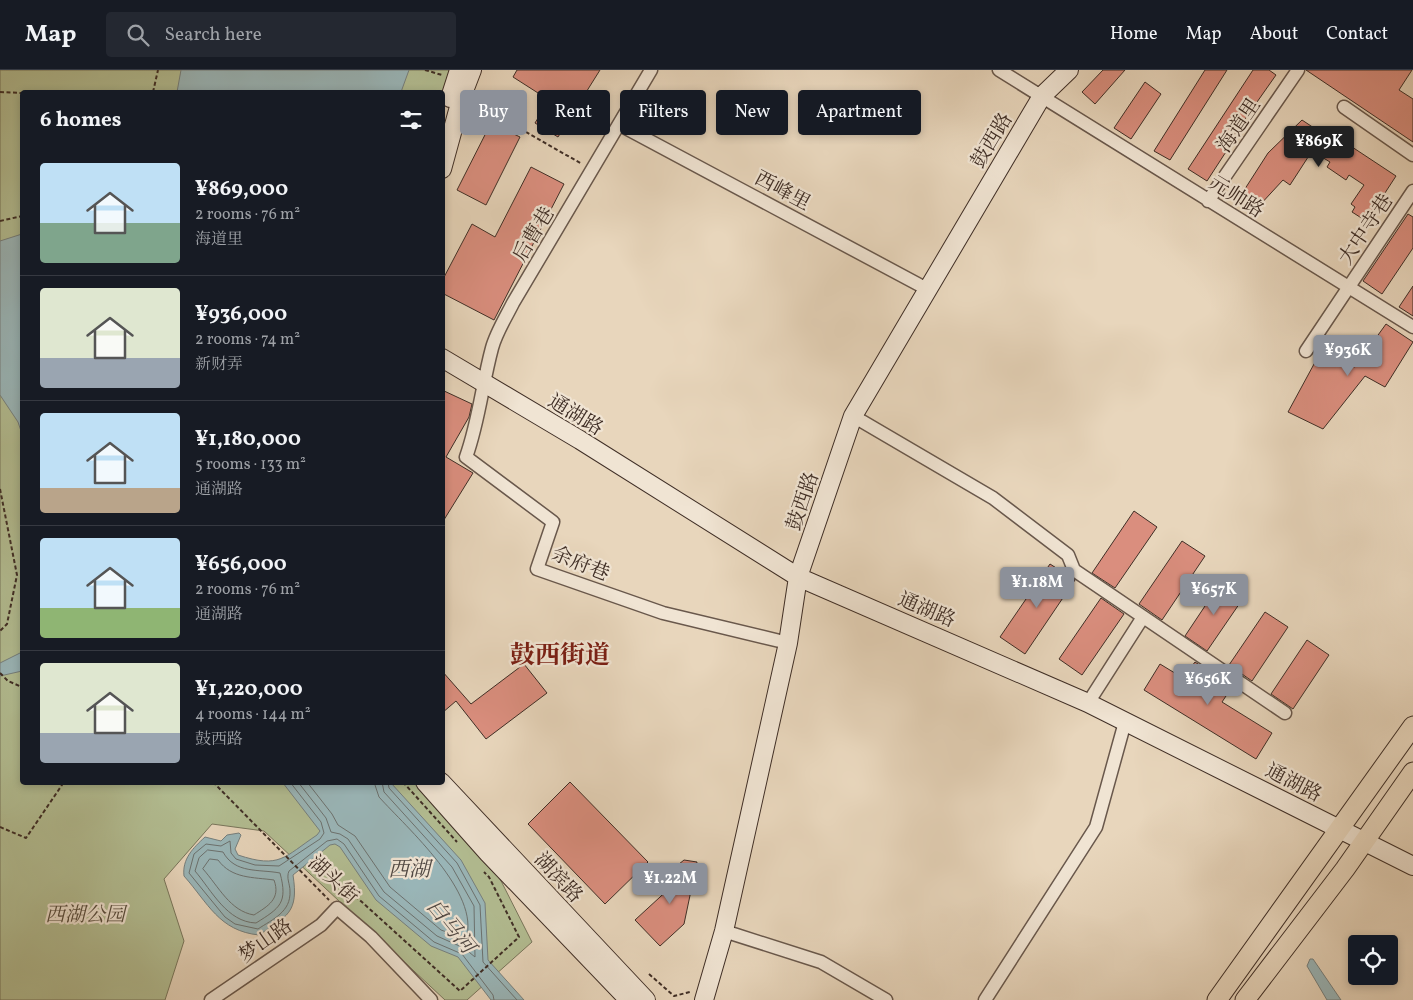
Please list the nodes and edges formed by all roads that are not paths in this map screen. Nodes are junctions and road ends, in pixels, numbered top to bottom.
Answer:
1 (472, 70) edge
2 (651, 70) edge
3 (999, 70) edge
4 (1069, 70) edge
5 (1298, 70) edge
6 (452, 73) edge
7 (640, 90) edge
8 (1042, 96) junction
9 (1344, 107) dead end
10 (445, 111) edge
11 (620, 125) edge
12 (639, 135) edge
13 (1413, 155) edge
14 (445, 159) edge
15 (1413, 191) edge
16 (1208, 201) junction
17 (1348, 288) junction
18 (927, 289) junction
19 (1413, 327) edge
20 (1306, 351) dead end
21 (445, 360) edge
22 (485, 385) junction
23 (853, 416) junction
24 (476, 428) joint
25 (798, 576) junction
26 (1143, 617) junction
27 (788, 643) junction
28 (1088, 702) junction
29 (1286, 713) dead end
30 (1125, 722) junction
31 (1413, 726) edge
32 (1413, 772) edge
33 (428, 785) edge
34 (444, 785) edge
35 (1340, 829) junction
36 (1365, 841) junction
37 (1413, 866) edge
38 (337, 908) joint
39 (724, 931) junction
40 (211, 1000) edge
41 (431, 1000) edge
42 (629, 1000) edge
43 (646, 1000) edge
44 (704, 1000) edge
45 (886, 1000) edge
46 (985, 1000) edge
47 (1217, 1000) edge
48 (1245, 1000) edge

1 - 14 street
2 - 7 street, 后曹巷
3 - 8 street, 元帅路
4 - 8 street, 鼓西路
5 - 16 street, 海道里
6 - 10 street
8 - 16 street, 元帅路
8 - 18 street, 鼓西路
9 - 13 street
11 - 22 street, 后曹巷
12 - 18 street, 西峰里
15 - 17 street, 大中寺巷
16 - 17 street, 元帅路
17 - 19 street, 元帅路
17 - 20 street, 大中寺巷
18 - 23 street, 鼓西路
21 - 22 street, 通湖路
22 - 24 street, 后曹巷
22 - 25 street, 通湖路
23 - 25 street, 鼓西路
23 - 26 street
24 - 27 street, 余府巷
25 - 27 street, 鼓西路
25 - 28 street, 通湖路
26 - 28 street
26 - 29 street
27 - 39 street, 鼓西路
28 - 30 street, 通湖路
30 - 35 street, 通湖路
30 - 46 street
31 - 35 main road
32 - 36 main road
33 - 42 street, 湖滨路
34 - 43 street, 湖滨路
35 - 36 street, 通湖路
35 - 47 main road
36 - 37 street, 通湖路
36 - 48 main road
38 - 40 street, 梦山路
38 - 41 street, 湖头街
39 - 44 street, 鼓西路
39 - 45 street

